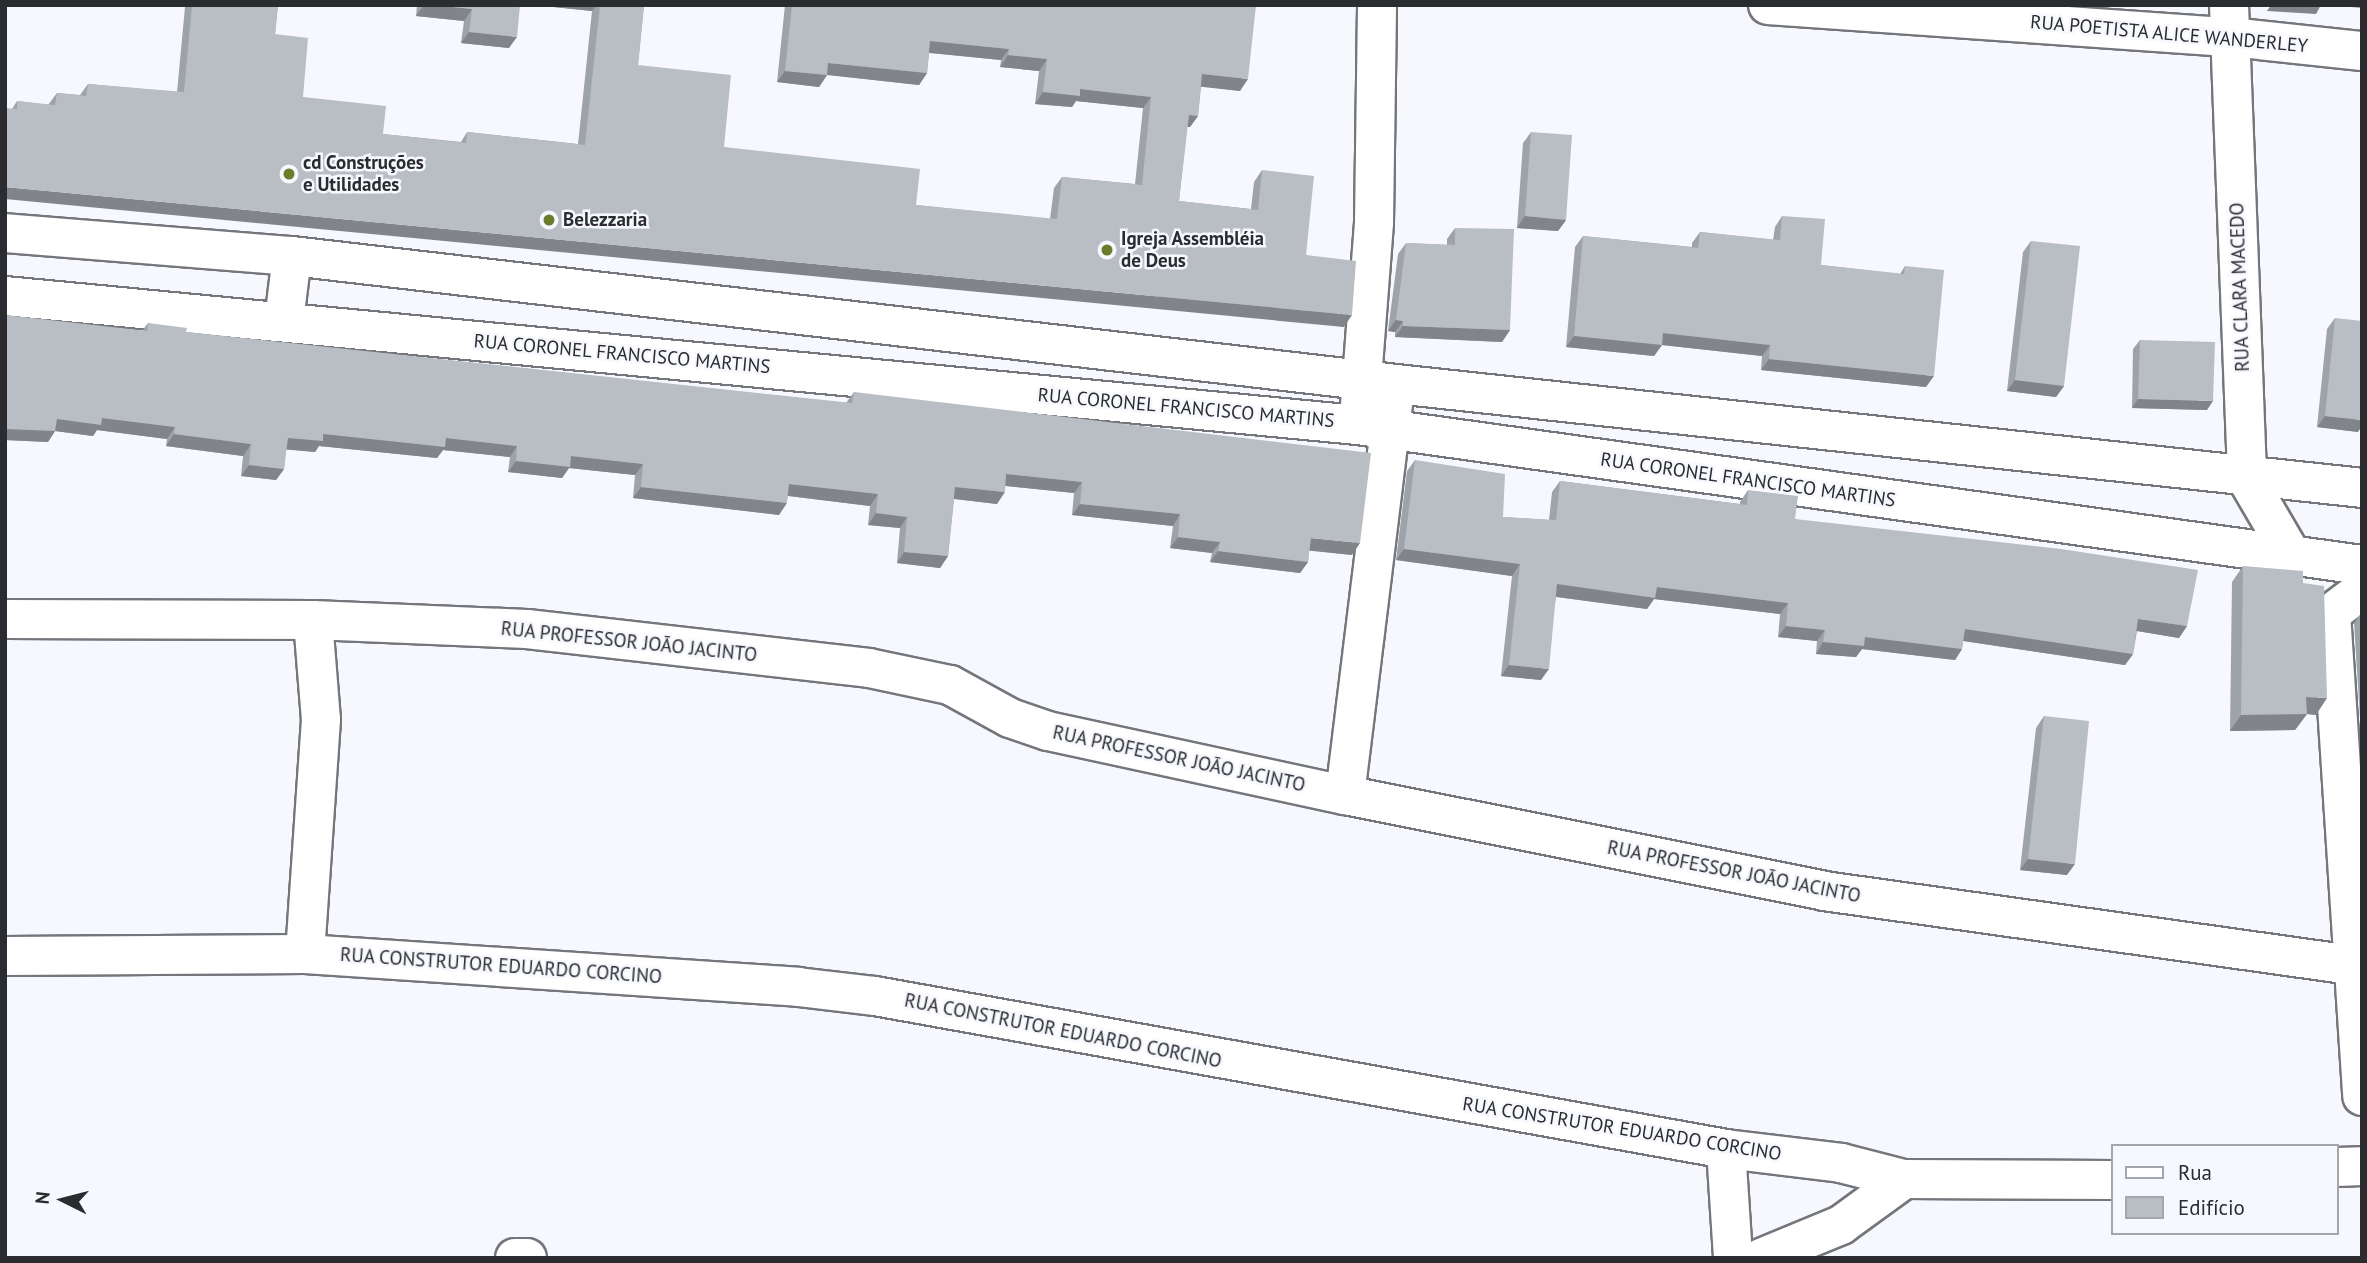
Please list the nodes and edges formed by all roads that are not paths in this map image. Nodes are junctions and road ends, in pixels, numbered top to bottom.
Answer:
1 (1377, 5) edge
2 (1768, 5) edge
3 (2230, 21) edge
4 (2362, 51) edge
5 (5, 233) edge
6 (292, 256) junction
7 (5, 296) edge
8 (284, 321) junction
9 (1379, 382) junction
10 (1374, 427) junction
11 (2247, 479) junction
12 (2362, 488) edge
13 (2292, 556) junction
14 (2362, 565) edge
15 (2362, 590) edge
16 (5, 619) edge
17 (313, 620) junction
18 (1345, 795) junction
19 (305, 954) junction
20 (5, 956) edge
21 (2351, 965) junction
22 (2362, 1096) edge
23 (1726, 1149) junction
24 (2362, 1166) edge
25 (2339, 1167) edge
26 (1904, 1179) junction
27 (2112, 1180) edge
28 (516, 1258) edge
29 (527, 1258) edge
30 (1733, 1258) edge
31 (1761, 1258) edge

1 - 9 street
2 - 3 street, RUA POETISTA ALICE WANDERLEY
3 - 4 street, RUA POETISTA ALICE WANDERLEY
3 - 11 street, RUA CLARA MACEDO
5 - 6 street
6 - 8 street
6 - 9 street
7 - 8 street, RUA CORONEL FRANCISCO MARTINS
8 - 10 street, RUA CORONEL FRANCISCO MARTINS
9 - 10 street
9 - 11 street
10 - 13 street, RUA CORONEL FRANCISCO MARTINS
10 - 18 street
11 - 12 street
11 - 13 street, RUA CLARA MACEDO
13 - 14 street, RUA CORONEL FRANCISCO MARTINS
15 - 21 street
16 - 17 street, RUA PROFESSOR JOÃO JACINTO
17 - 18 street, RUA PROFESSOR JOÃO JACINTO
17 - 19 street
18 - 21 street, RUA PROFESSOR JOÃO JACINTO
19 - 20 street, RUA CONSTRUTOR EDUARDO CORCINO
19 - 23 street, RUA CONSTRUTOR EDUARDO CORCINO
21 - 22 street
23 - 26 street, RUA CONSTRUTOR EDUARDO CORCINO
23 - 30 street
24 - 25 street
26 - 27 street, RUA CONSTRUTOR EDUARDO CORCINO
26 - 31 street
28 - 29 street

